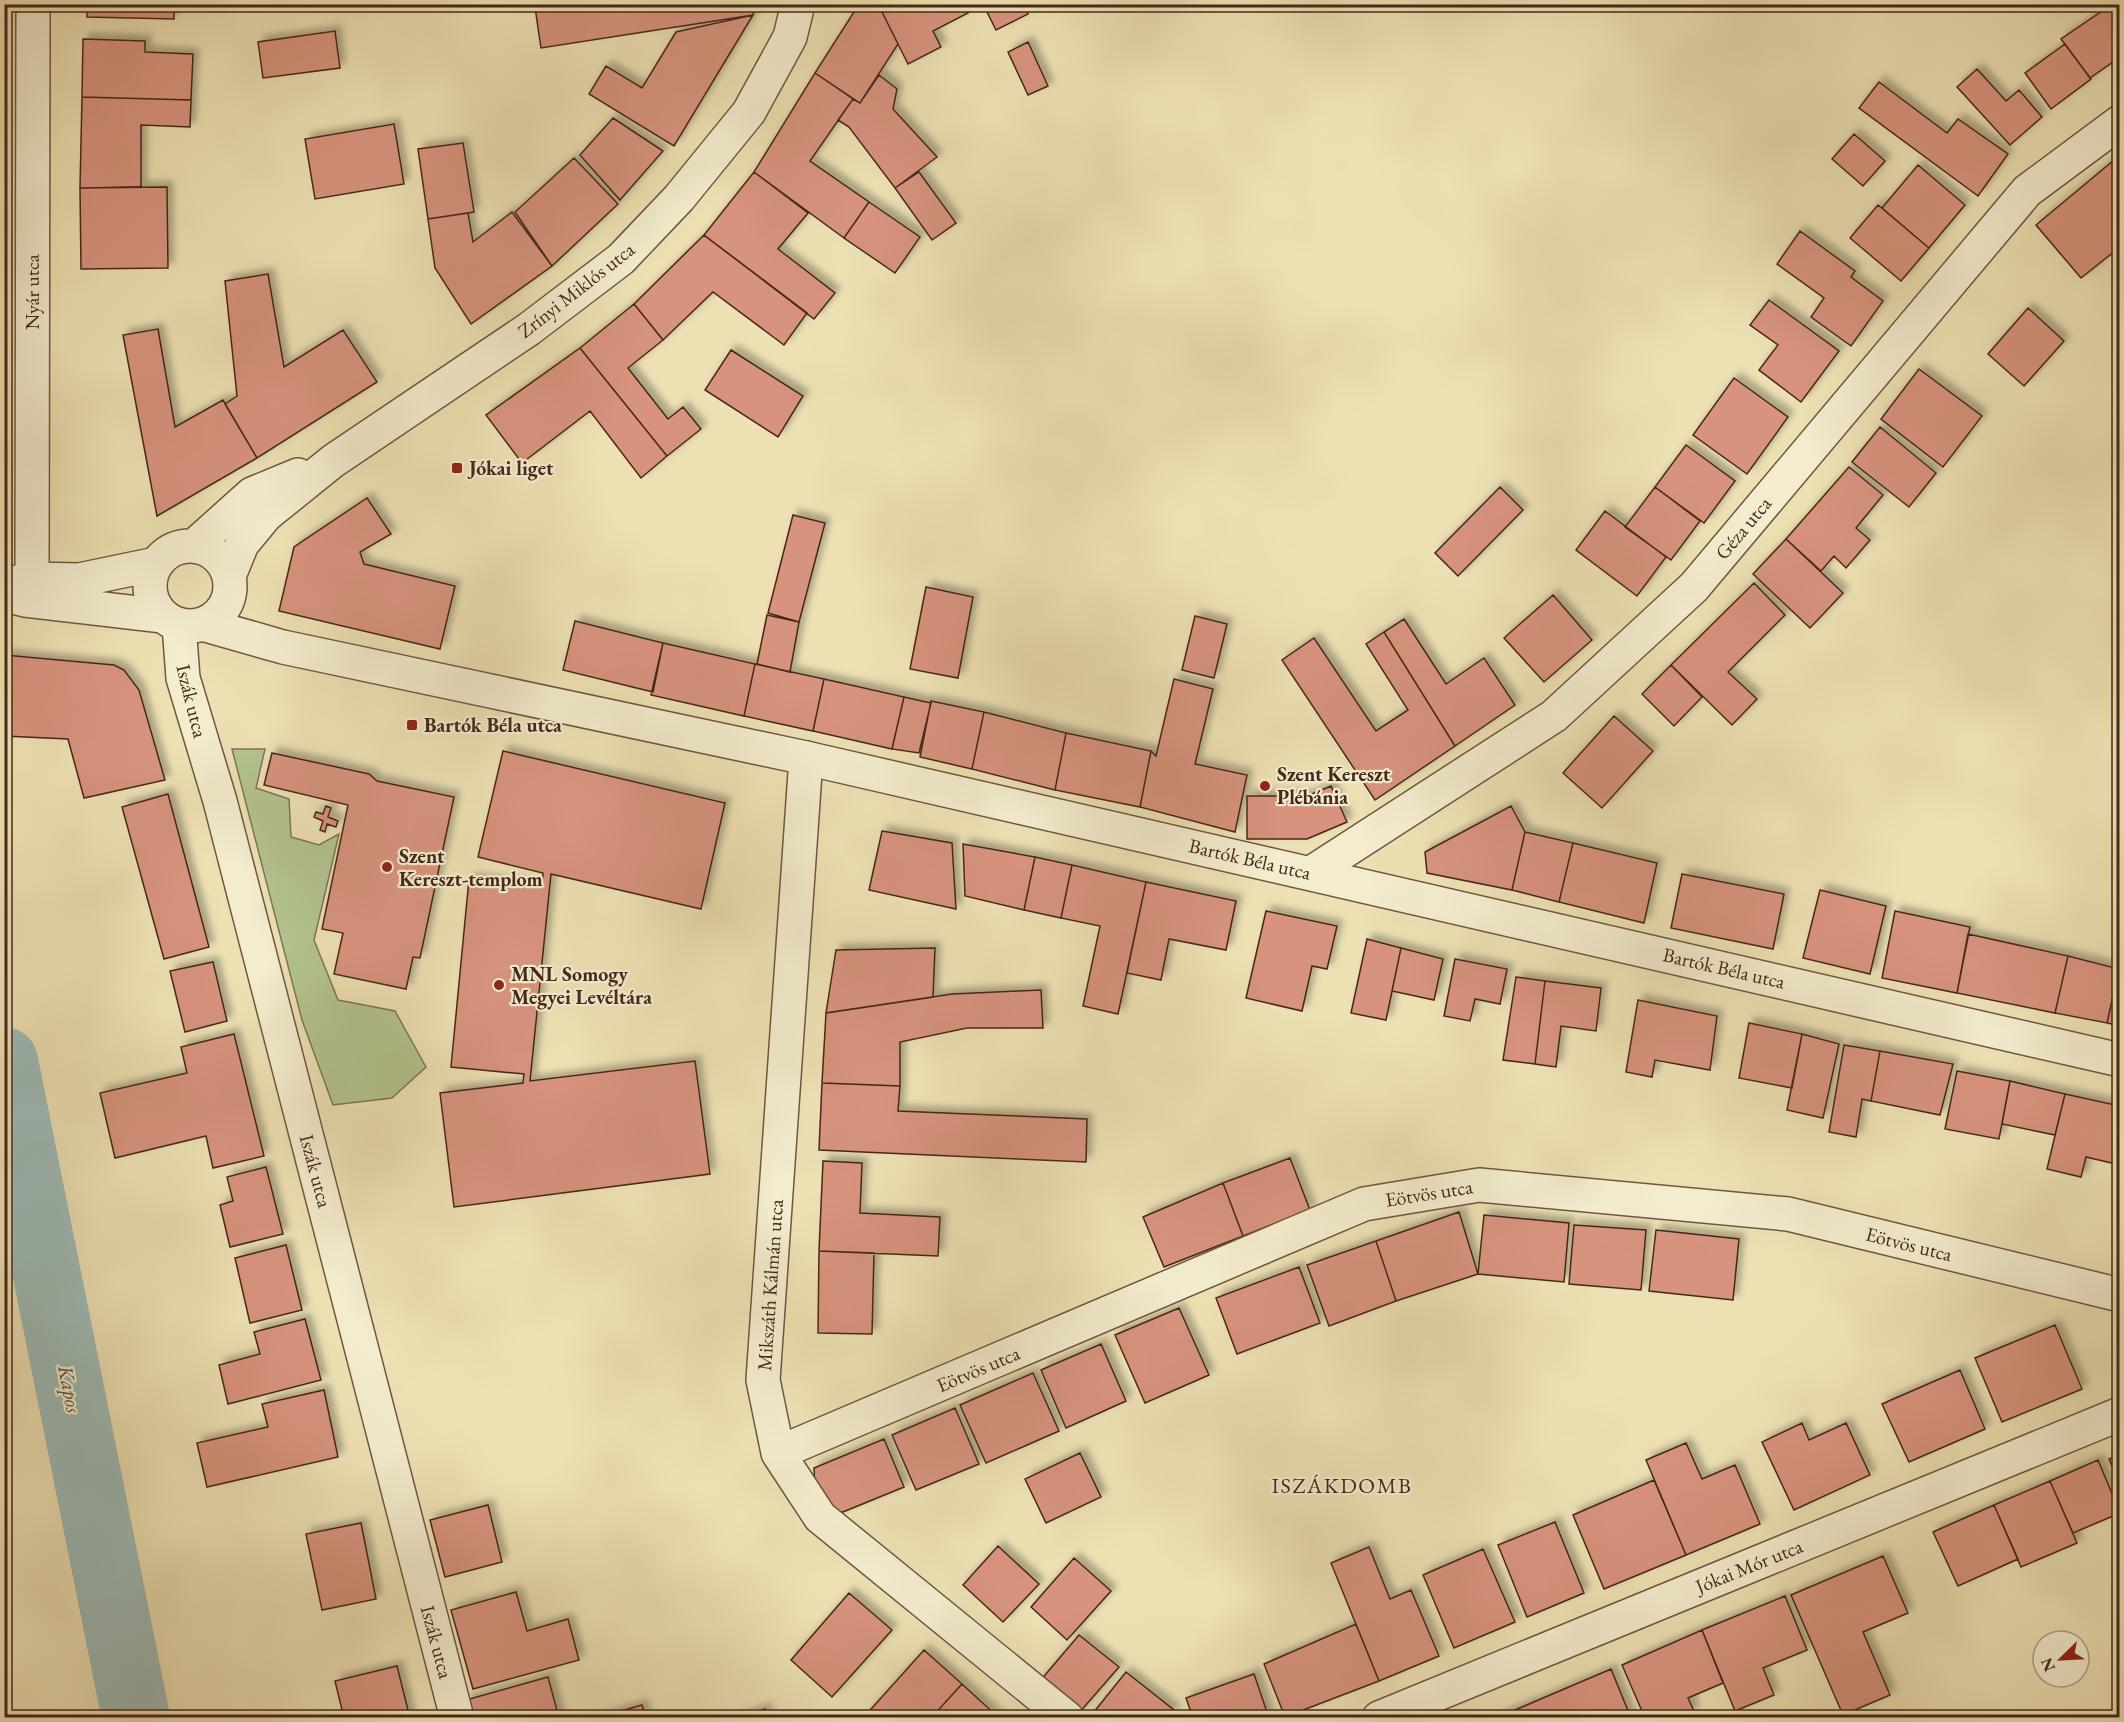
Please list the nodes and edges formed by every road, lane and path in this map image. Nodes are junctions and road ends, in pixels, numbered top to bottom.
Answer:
1 (33, 4) edge
2 (798, 4) edge
3 (2120, 122) edge
4 (333, 460) junction
5 (194, 546) junction
6 (156, 564) junction
7 (14, 586) edge
8 (199, 609) junction
9 (806, 758) junction
10 (1311, 873) junction
11 (2120, 1060) edge
12 (2120, 1295) edge
13 (2120, 1414) edge
14 (778, 1454) junction
15 (457, 1718) edge
16 (1067, 1718) edge
17 (1379, 1718) edge

1 - 7 street, Nyár utca
2 - 4 street, Zrínyi Miklós utca
3 - 10 street, Géza utca
4 - 5 street
4 - 8 street
5 - 6 street
5 - 8 street
6 - 7 street
6 - 8 street
7 - 8 street, Bartók Béla utca
8 - 9 street, Bartók Béla utca
8 - 15 street, Iszák utca
9 - 10 street, Bartók Béla utca
9 - 14 street, Mikszáth Kálmán utca
10 - 11 street, Bartók Béla utca
12 - 14 street, Eötvös utca
13 - 17 street, Jókai Mór utca
14 - 16 street, Mikszáth Kálmán utca

